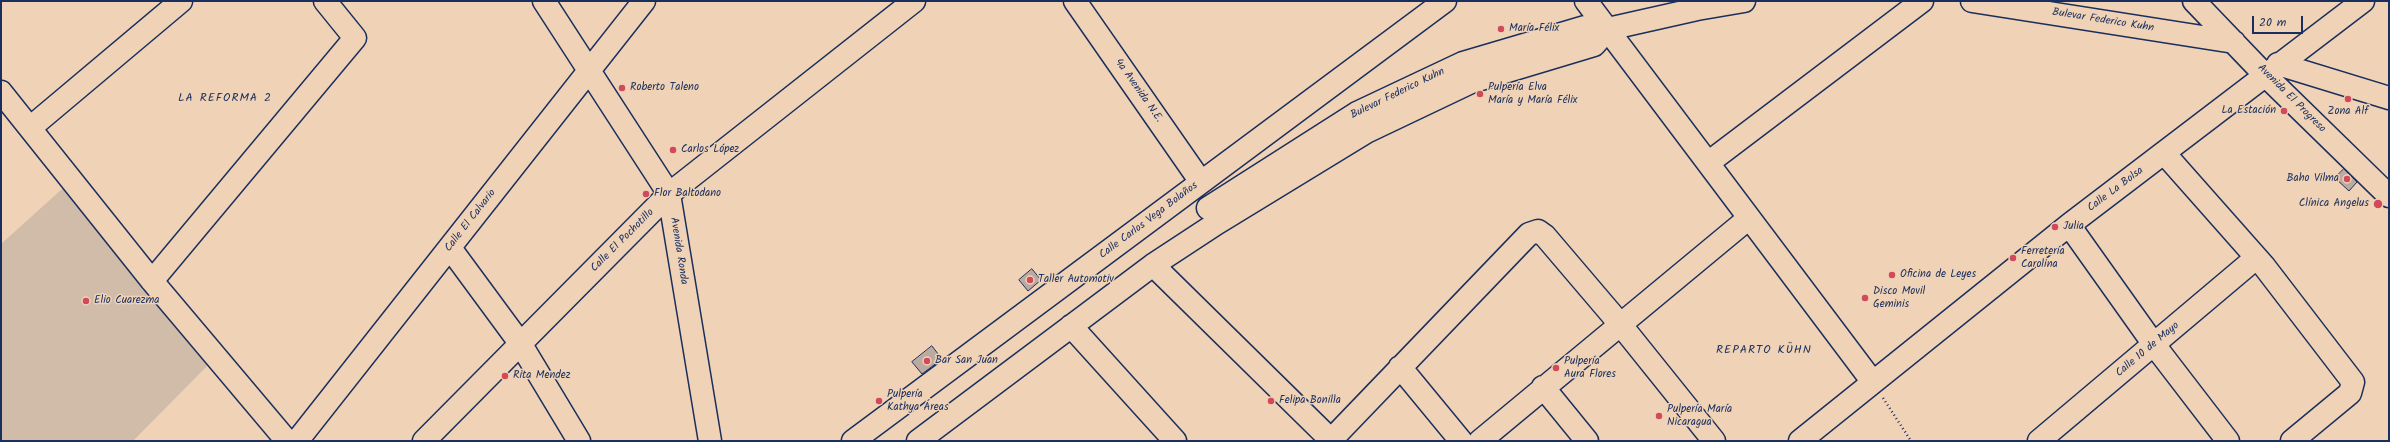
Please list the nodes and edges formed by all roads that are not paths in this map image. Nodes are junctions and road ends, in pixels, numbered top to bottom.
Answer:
1 (181, 1) edge
2 (325, 1) edge
3 (544, 1) edge
4 (644, 1) edge
5 (914, 1) edge
6 (1075, 1) edge
7 (1445, 1) edge
8 (1586, 1) edge
9 (1744, 1) edge
10 (1922, 1) edge
11 (1972, 1) edge
12 (2194, 1) edge
13 (2363, 1) edge
14 (1608, 29) junction
15 (2234, 42) junction
16 (2272, 70) junction
17 (590, 71) junction
18 (1, 92) edge
19 (2389, 98) edge
20 (30, 128) junction
21 (2164, 153) junction
22 (1708, 163) junction
23 (1197, 185) junction
24 (669, 194) junction
25 (2389, 196) edge
26 (1212, 215) junction
27 (1748, 218) junction
28 (2069, 225) junction
29 (450, 248) junction
30 (2256, 258) junction
31 (1154, 265) junction
32 (152, 280) junction
33 (1620, 324) junction
34 (1071, 326) junction
35 (520, 343) junction
36 (2155, 346) junction
37 (1400, 367) junction
38 (1872, 381) junction
39 (1543, 388) junction
40 (942, 434) edge
41 (1331, 440) edge
42 (287, 441) edge
43 (297, 441) edge
44 (424, 441) edge
45 (579, 441) edge
46 (710, 441) edge
47 (853, 441) edge
48 (918, 441) edge
49 (1175, 441) edge
50 (1461, 441) edge
51 (1480, 441) edge
52 (1587, 441) edge
53 (1714, 441) edge
54 (1800, 441) edge
55 (2039, 441) edge
56 (2228, 441) edge
57 (2292, 441) edge

1 - 20 street
2 - 32 street
3 - 17 street, Avenida Ronda
4 - 17 street, Calle El Calvario
5 - 24 street, Calle El Pochotillo
6 - 23 street, 4a Avenida N.E.
7 - 23 street, Calle Carlos Vega Bolaños
8 - 14 street
9 - 14 street, Bulevar Federico Kuhn
10 - 22 street
11 - 15 street, Bulevar Federico Kuhn
12 - 15 street, Avenida El Progreso
13 - 16 street, Calle La Bolsa
14 - 22 street
14 - 26 street, Bulevar Federico Kuhn
15 - 16 street, Avenida El Progreso
16 - 19 street
16 - 21 street, Calle La Bolsa
16 - 25 street, Avenida El Progreso
17 - 24 street, Avenida Ronda
17 - 29 street, Calle El Calvario
18 - 20 street
20 - 32 street
21 - 28 street, Calle La Bolsa
21 - 30 street
22 - 27 street
23 - 26 street, 4a Avenida N.E.
23 - 47 street, Calle Carlos Vega Bolaños
24 - 35 street, Calle El Pochotillo
24 - 46 street, Avenida Ronda
26 - 31 street
27 - 33 street
27 - 38 street
28 - 36 street
28 - 38 street, Calle La Bolsa
29 - 35 street
29 - 43 street, Calle El Calvario
30 - 36 street, Calle 10 de Mayo
30 - 57 street
31 - 34 street
31 - 41 street
32 - 42 street
33 - 37 street
33 - 39 street
33 - 53 street
34 - 40 street
34 - 49 street
35 - 44 street, Calle El Pochotillo
35 - 45 street
36 - 55 street, Calle 10 de Mayo
36 - 56 street
37 - 41 street
37 - 50 street
38 - 54 street, Calle La Bolsa
39 - 51 street
39 - 52 street
40 - 48 street

